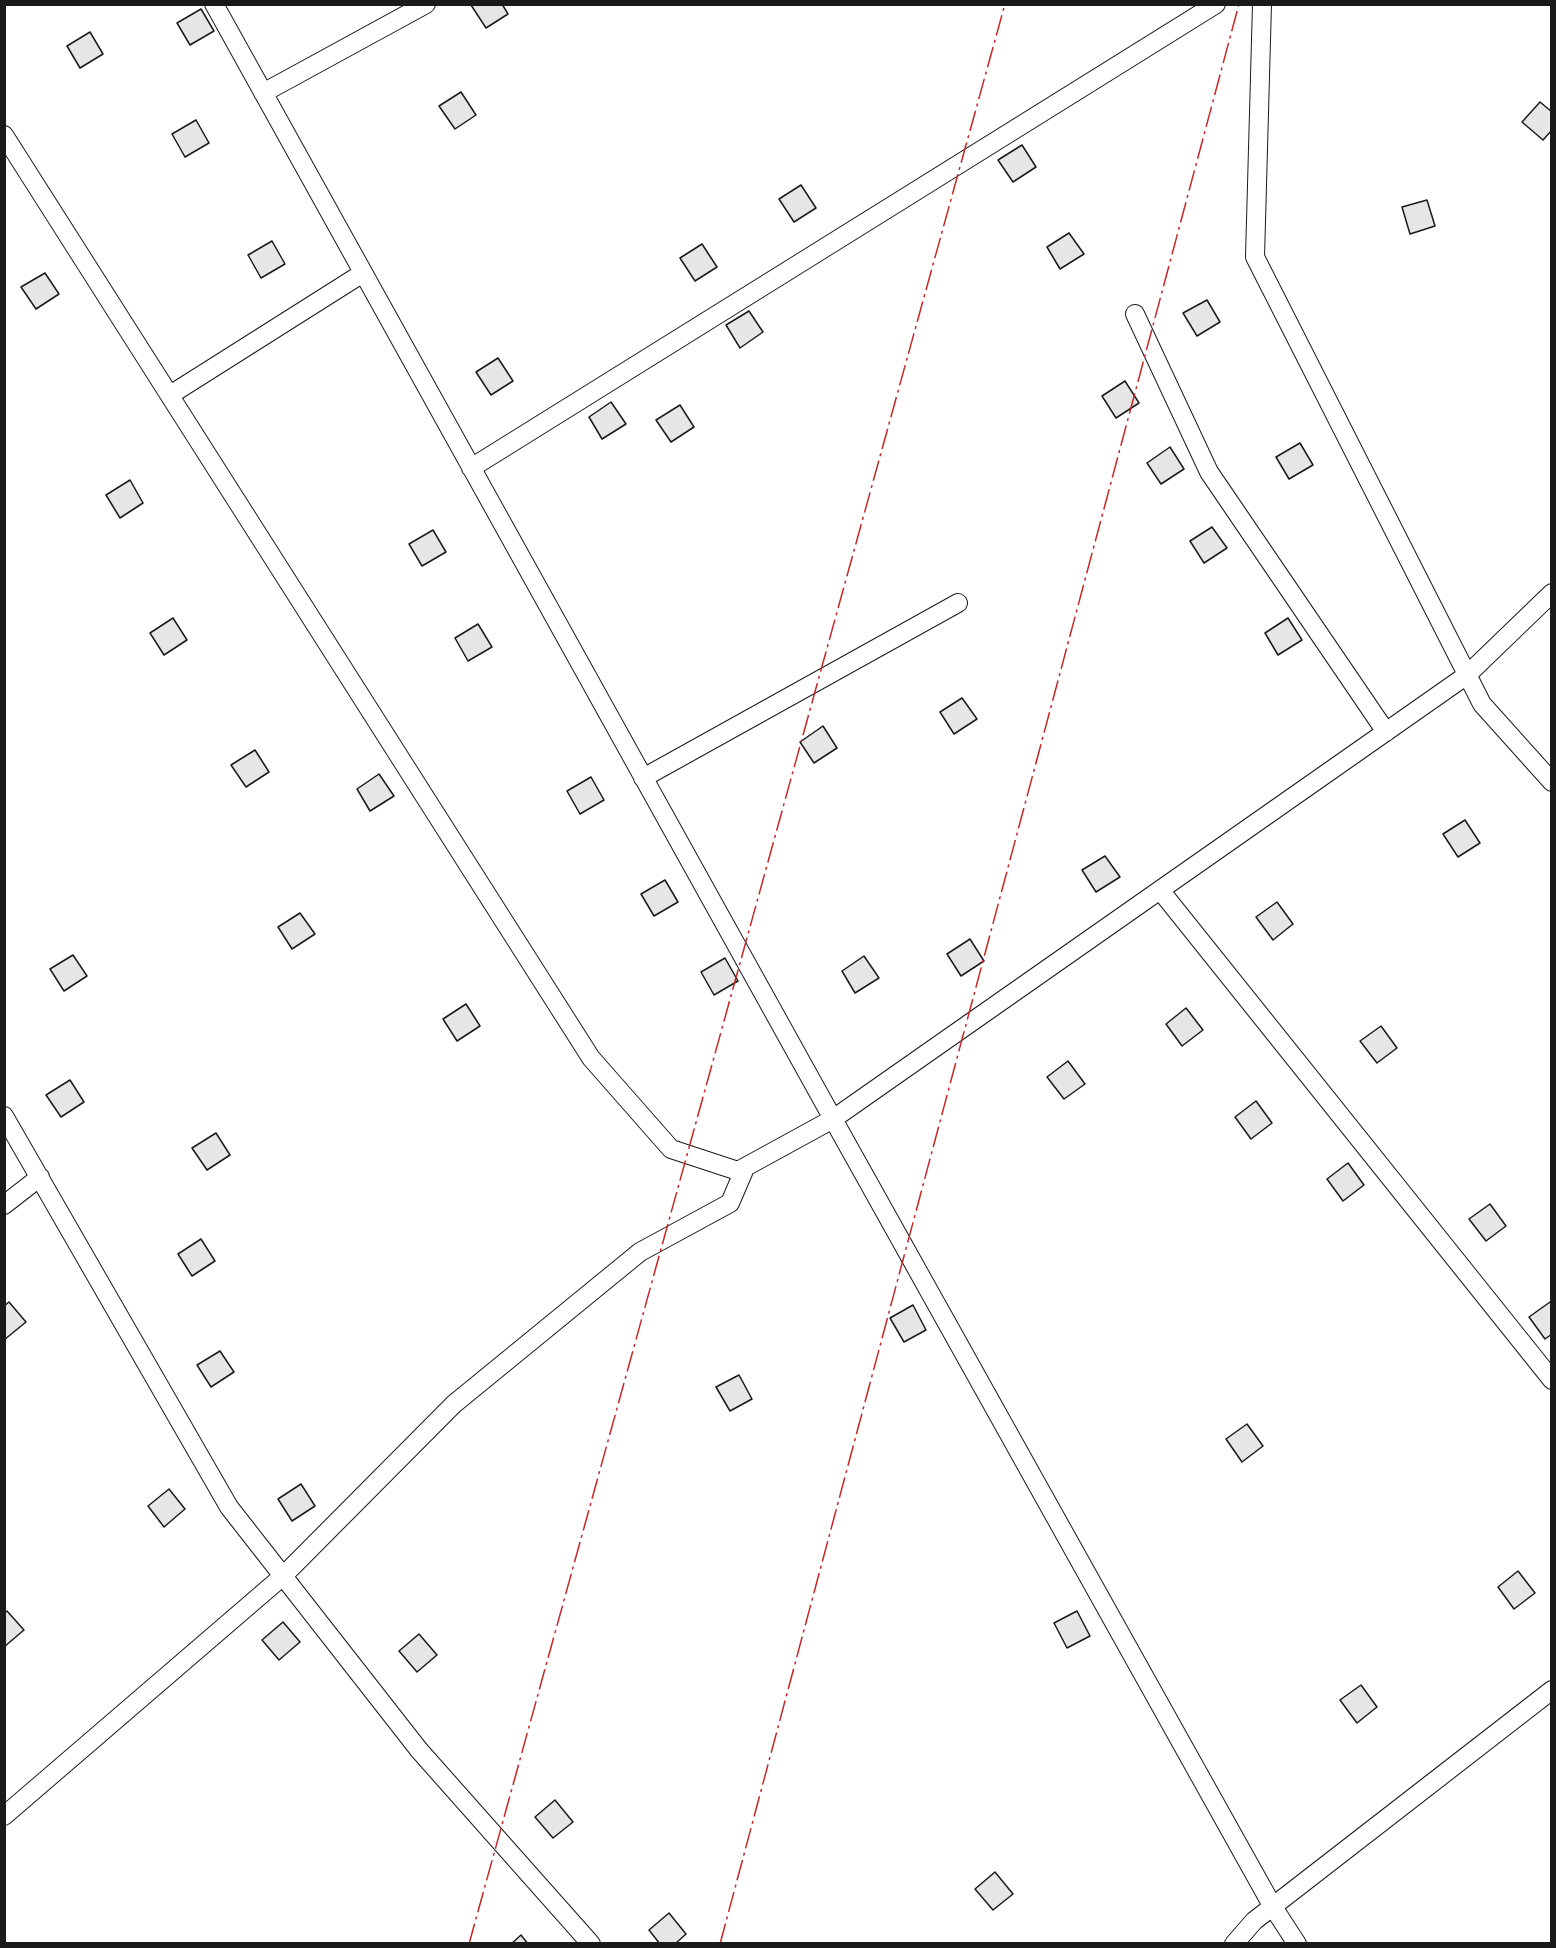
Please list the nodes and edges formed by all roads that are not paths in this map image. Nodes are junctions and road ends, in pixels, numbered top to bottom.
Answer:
1 (214, 4) edge
2 (426, 4) edge
3 (1216, 4) edge
4 (1262, 4) edge
5 (263, 93) junction
6 (4, 135) edge
7 (363, 273) junction
8 (1135, 314) dead end
9 (170, 395) junction
10 (471, 468) junction
11 (1551, 593) edge
12 (958, 603) dead end
13 (1467, 675) junction
14 (1386, 732) junction
15 (644, 778) junction
16 (1551, 782) edge
17 (1160, 890) junction
18 (4, 1116) edge
19 (833, 1119) junction
20 (745, 1168) junction
21 (40, 1177) junction
22 (4, 1205) edge
23 (1551, 1380) edge
24 (283, 1576) junction
25 (1551, 1690) edge
26 (4, 1816) edge
27 (1273, 1907) junction
28 (591, 1944) edge
29 (1234, 1944) edge
30 (1297, 1944) edge

1 - 5 lane
2 - 5 lane
3 - 10 lane
4 - 13 lane
5 - 7 lane
6 - 9 lane
7 - 9 lane
7 - 10 lane
8 - 14 lane
9 - 20 lane
10 - 15 lane
11 - 13 lane
12 - 15 lane
13 - 14 lane
13 - 16 lane
14 - 17 lane
15 - 19 lane
17 - 19 lane
17 - 23 lane
18 - 21 lane
19 - 20 lane
19 - 27 lane
20 - 24 lane
21 - 22 lane
21 - 24 lane
24 - 26 lane
24 - 28 lane
25 - 27 lane
27 - 29 lane
27 - 30 lane

